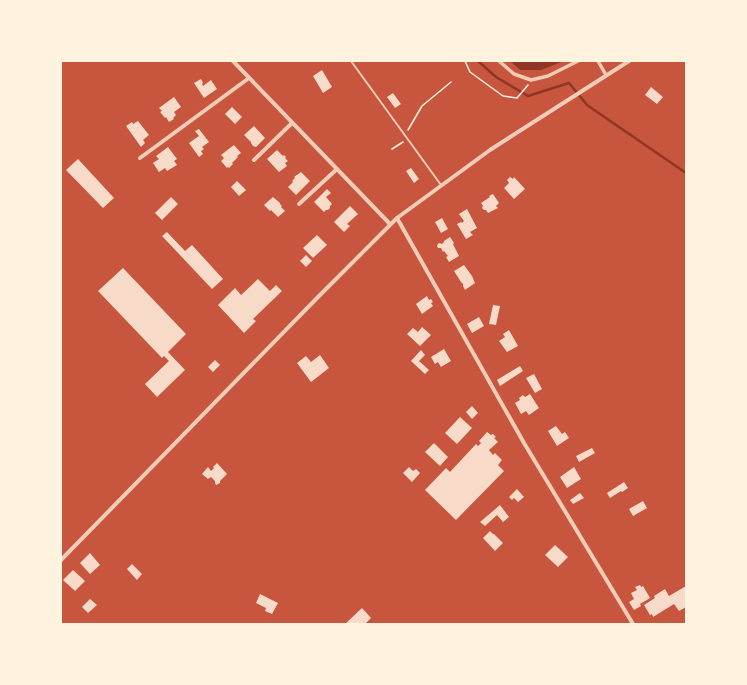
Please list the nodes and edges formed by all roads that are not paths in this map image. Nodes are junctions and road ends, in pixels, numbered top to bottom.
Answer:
1 (233, 61) edge
2 (351, 61) edge
3 (500, 61) edge
4 (578, 61) edge
5 (598, 61) edge
6 (629, 61) edge
7 (606, 75) junction
8 (249, 78) junction
9 (292, 123) junction
10 (140, 158) dead end
11 (254, 160) dead end
12 (337, 169) junction
13 (442, 185) junction
14 (299, 204) dead end
15 (397, 218) junction
16 (390, 224) junction
17 (61, 560) edge
18 (633, 624) edge

1 - 8 street
2 - 13 lane
3 - 4 street
5 - 7 street
6 - 7 street
7 - 13 street
8 - 9 street
8 - 10 street
9 - 11 street
9 - 12 street
12 - 14 street
12 - 16 street
13 - 15 street
15 - 16 street
15 - 18 street
16 - 17 street

